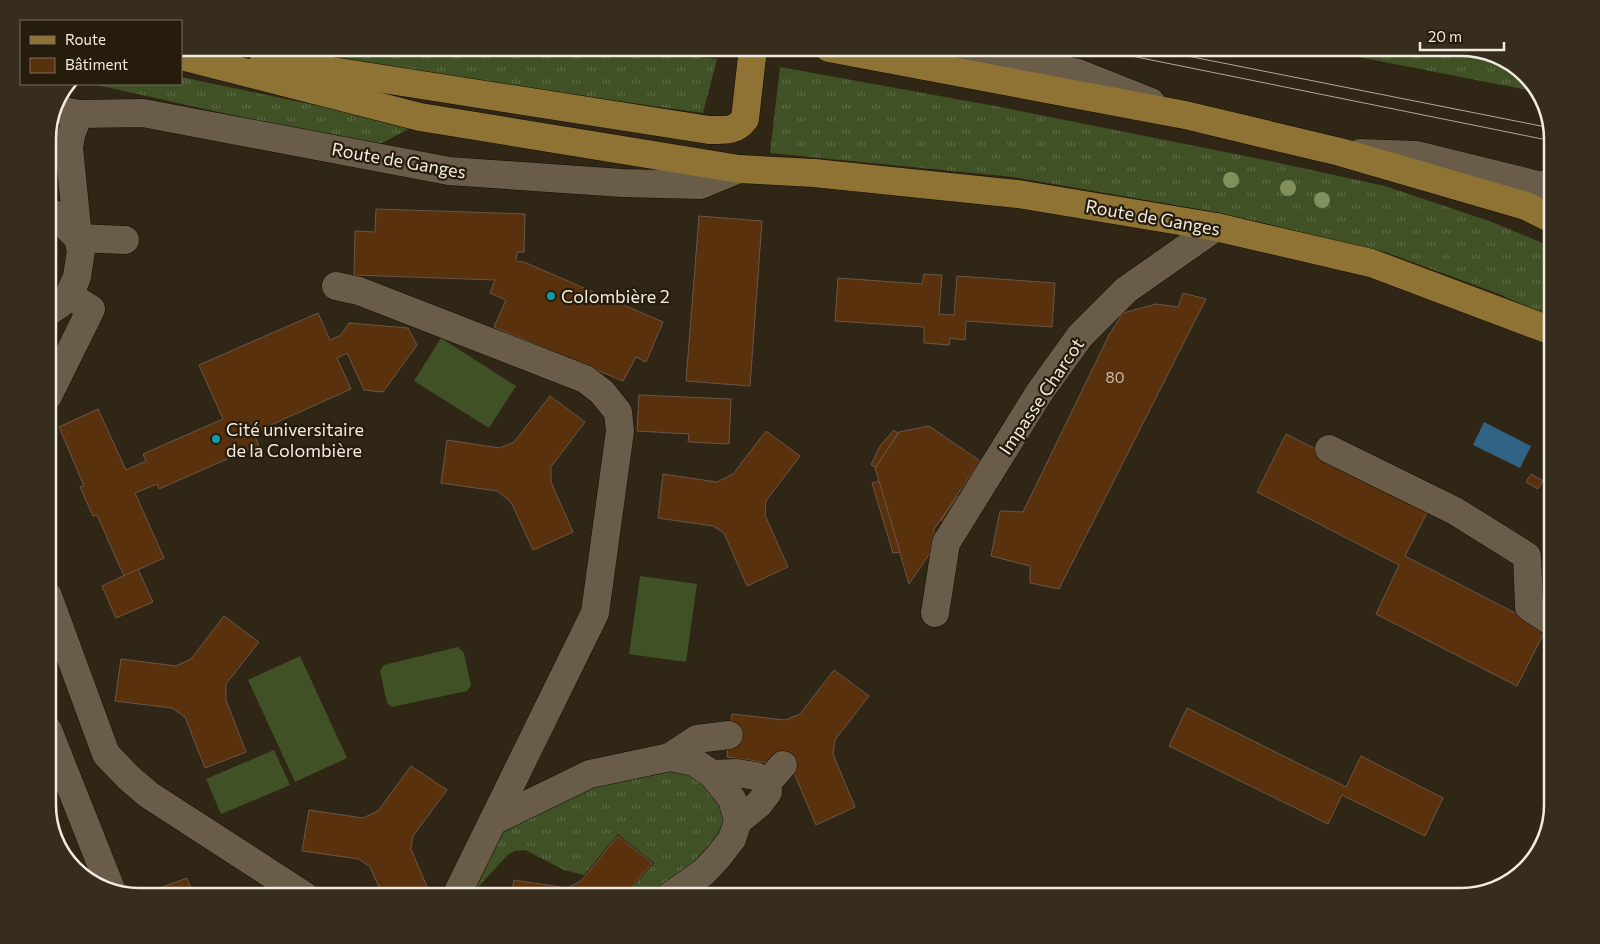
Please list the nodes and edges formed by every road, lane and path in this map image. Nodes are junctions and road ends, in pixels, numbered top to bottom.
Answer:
1 (183, 56) edge
2 (752, 56) edge
3 (872, 56) edge
4 (998, 56) edge
5 (68, 112) edge
6 (1185, 115) junction
7 (1340, 152) junction
8 (739, 169) junction
9 (1544, 185) edge
10 (1544, 215) edge
11 (56, 216) edge
12 (1216, 227) junction
13 (78, 237) junction
14 (125, 240) dead end
15 (336, 286) dead end
16 (69, 295) junction
17 (56, 307) edge
18 (1544, 328) edge
19 (56, 380) edge
20 (1329, 448) dead end
21 (935, 613) dead end
22 (1544, 617) edge
23 (56, 618) edge
24 (729, 735) dead end
25 (56, 750) edge
26 (670, 757) junction
27 (712, 774) junction
28 (738, 820) junction
29 (493, 821) junction
30 (108, 881) edge
31 (293, 888) edge
32 (460, 888) edge
33 (681, 888) edge

1 - 2 main road
1 - 8 main road, Route de Ganges
3 - 6 main road
4 - 6 street
5 - 8 street, Route de Ganges
5 - 13 street
6 - 7 main road
7 - 9 street
7 - 10 main road
8 - 12 main road, Route de Ganges
11 - 13 street
12 - 18 main road, Route de Ganges
12 - 21 street, Impasse Charcot
13 - 14 street
13 - 16 street
15 - 29 street
16 - 17 street
16 - 19 street
20 - 22 street
23 - 31 street
24 - 26 street
25 - 30 street
26 - 27 street
26 - 29 street
27 - 28 street
27 - 28 street
28 - 33 street
29 - 32 street

